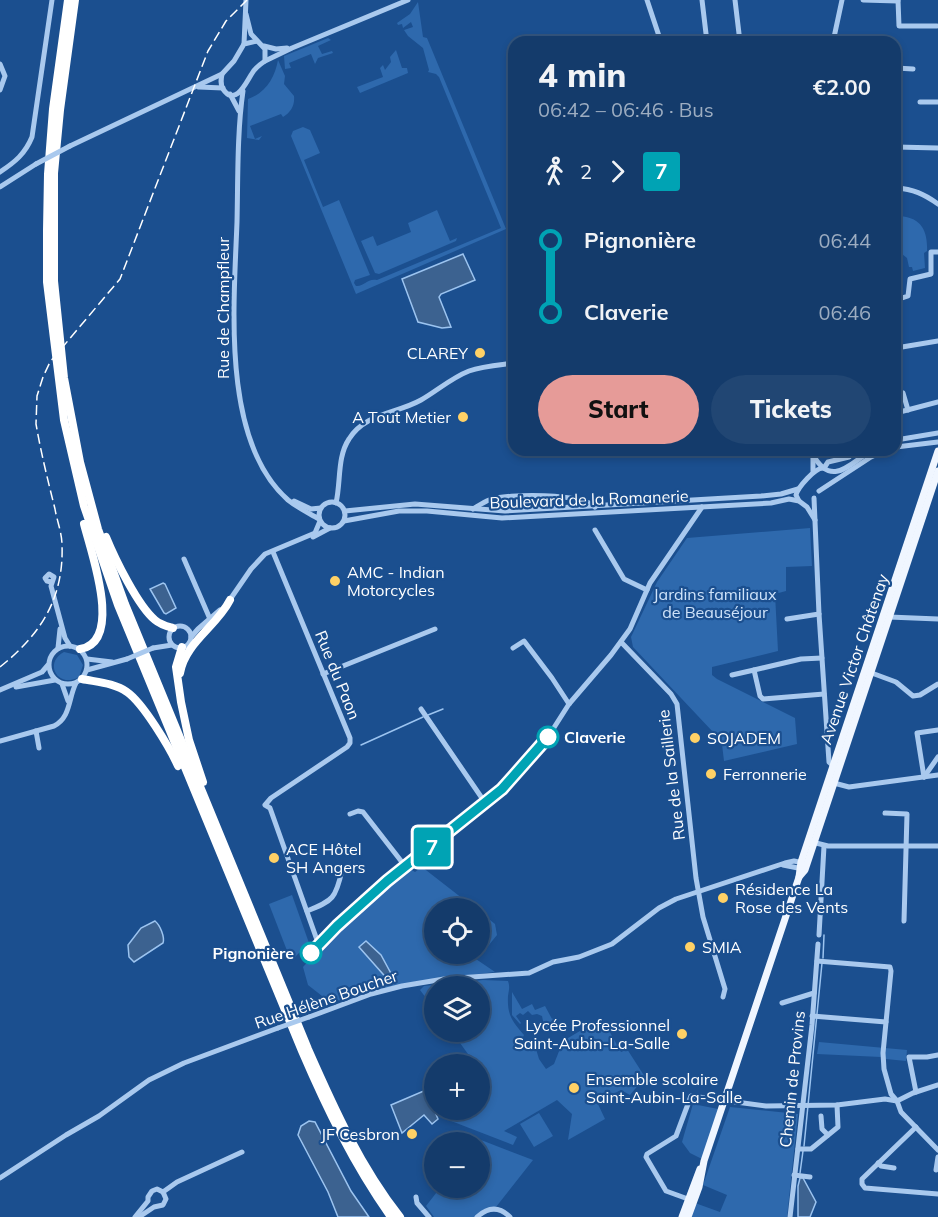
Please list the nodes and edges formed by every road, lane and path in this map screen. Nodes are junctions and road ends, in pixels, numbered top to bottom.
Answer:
1 (52, 0) edge
2 (69, 0) edge
3 (75, 0) edge
4 (246, 0) edge
5 (408, 0) edge
6 (647, 0) edge
7 (702, 0) edge
8 (735, 0) edge
9 (842, 0) edge
10 (863, 0) edge
11 (898, 0) edge
12 (246, 14) junction
13 (937, 26) edge
14 (660, 36) edge
15 (706, 36) edge
16 (739, 36) edge
17 (834, 36) edge
18 (257, 41) junction
19 (244, 44) junction
20 (264, 46) junction
21 (292, 48) junction
22 (265, 61) junction
23 (0, 64) edge
24 (901, 68) edge
25 (913, 69) dead end
26 (222, 74) junction
27 (194, 88) junction
28 (223, 88) junction
29 (0, 90) edge
30 (243, 91) junction
31 (230, 94) junction
32 (920, 102) dead end
33 (938, 102) edge
34 (241, 115) junction
35 (901, 147) edge
36 (938, 148) edge
37 (0, 172) edge
38 (1, 186) edge
39 (901, 188) edge
40 (938, 204) edge
41 (938, 252) edge
42 (901, 299) edge
43 (938, 341) edge
44 (901, 347) edge
45 (508, 364) edge
46 (901, 392) edge
47 (938, 402) edge
48 (908, 410) junction
49 (901, 412) edge
50 (938, 433) edge
51 (901, 442) edge
52 (938, 442) edge
53 (901, 443) edge
54 (938, 451) edge
55 (813, 456) edge
56 (816, 456) edge
57 (863, 456) edge
58 (873, 456) edge
59 (849, 457) dead end
60 (825, 469) junction
61 (813, 471) junction
62 (938, 471) edge
63 (798, 489) junction
64 (819, 491) junction
65 (280, 492) junction
66 (814, 498) junction
67 (706, 500) junction
68 (801, 502) junction
69 (87, 503) junction
70 (336, 503) junction
71 (595, 507) junction
72 (702, 507) junction
73 (321, 508) junction
74 (689, 508) junction
75 (472, 509) junction
76 (345, 511) junction
77 (320, 520) junction
78 (815, 520) junction
79 (344, 521) junction
80 (691, 524) junction
81 (330, 528) junction
82 (595, 530) dead end
83 (273, 552) junction
84 (184, 559) dead end
85 (255, 565) junction
86 (51, 582) dead end
87 (647, 590) junction
88 (230, 600) junction
89 (819, 614) junction
90 (890, 617) junction
91 (210, 619) junction
92 (787, 619) dead end
93 (938, 619) edge
94 (60, 622) junction
95 (187, 628) junction
96 (198, 629) junction
97 (435, 629) dead end
98 (171, 632) junction
99 (191, 637) junction
100 (879, 638) junction
101 (621, 642) junction
102 (172, 645) junction
103 (70, 646) junction
104 (156, 647) junction
105 (58, 648) junction
106 (182, 648) junction
107 (513, 648) dead end
108 (80, 649) junction
109 (822, 658) junction
110 (87, 659) junction
111 (117, 662) junction
112 (49, 664) junction
113 (87, 670) junction
114 (754, 670) junction
115 (868, 672) junction
116 (323, 674) junction
117 (732, 675) dead end
118 (55, 680) junction
119 (79, 681) junction
120 (62, 684) junction
121 (938, 684) edge
122 (2, 690) edge
123 (180, 694) junction
124 (824, 694) junction
125 (68, 703) junction
126 (569, 704) junction
127 (425, 714) dead end
128 (938, 730) edge
129 (36, 731) junction
130 (0, 741) edge
131 (39, 748) dead end
132 (938, 757) edge
133 (836, 768) junction
134 (938, 775) edge
135 (924, 777) junction
136 (831, 782) junction
137 (486, 804) junction
138 (199, 805) junction
139 (885, 813) dead end
140 (350, 814) dead end
141 (811, 842) junction
142 (824, 846) junction
143 (906, 846) junction
144 (938, 846) edge
145 (229, 860) junction
146 (405, 866) junction
147 (803, 866) junction
148 (342, 870) dead end
149 (700, 890) junction
150 (307, 911) junction
151 (904, 921) dead end
152 (819, 935) dead end
153 (818, 944) dead end
154 (821, 961) junction
155 (814, 993) junction
156 (723, 997) dead end
157 (782, 1003) dead end
158 (816, 1017) junction
159 (886, 1022) junction
160 (938, 1055) edge
161 (938, 1085) edge
162 (916, 1092) junction
163 (725, 1101) junction
164 (897, 1101) junction
165 (837, 1105) junction
166 (804, 1106) junction
167 (820, 1116) dead end
168 (916, 1127) junction
169 (828, 1135) junction
170 (803, 1150) junction
171 (938, 1150) edge
172 (242, 1152) dead end
173 (938, 1157) edge
174 (704, 1161) junction
175 (878, 1163) junction
176 (894, 1168) dead end
177 (936, 1170) dead end
178 (796, 1175) junction
179 (808, 1177) dead end
180 (0, 1178) edge
181 (163, 1192) junction
182 (938, 1194) edge
183 (416, 1197) dead end
184 (688, 1199) junction
185 (148, 1201) junction
186 (154, 1207) junction
187 (137, 1217) edge
188 (391, 1217) edge
189 (400, 1217) edge
190 (429, 1217) edge
191 (477, 1217) edge
192 (510, 1217) edge
193 (682, 1217) edge
194 (688, 1217) edge
195 (790, 1217) edge

1 - 37 street
2 - 69 highway
3 - 69 highway
4 - 12 street
5 - 21 street
6 - 14 street
7 - 15 street
8 - 16 street
9 - 17 street
10 - 11 street
11 - 13 street
12 - 18 street
12 - 19 street
18 - 19 street
18 - 20 street
19 - 26 street
20 - 21 street
20 - 22 street
21 - 22 street
22 - 30 street
23 - 29 street
24 - 25 street
26 - 27 street
26 - 28 street
27 - 28 street
27 - 38 street, bridge
28 - 31 street
30 - 31 street
30 - 34 street, Rue de Champfleur
31 - 34 street, Rue de Champfleur
32 - 33 street
34 - 65 street, Rue de Champfleur
35 - 36 street
39 - 40 street
41 - 42 street
43 - 44 street
45 - 70 street
46 - 48 street
47 - 48 street
48 - 49 street
50 - 51 street
52 - 53 street
54 - 100 main road, Avenue Victor Châtenay
55 - 61 street
56 - 60 street
57 - 60 street
58 - 64 street
59 - 60 street
60 - 61 street
60 - 64 street
61 - 63 street
62 - 90 main road, Avenue Victor Châtenay
63 - 67 street, Boulevard de la Romanerie
63 - 68 street
64 - 66 street
65 - 73 street, Rue de Champfleur
65 - 77 street, Rue de Champfleur
66 - 68 street
66 - 78 street
67 - 71 street, Boulevard de la Romanerie
67 - 74 street
68 - 72 street, Boulevard de la Romanerie
68 - 78 street
69 - 98 highway
69 - 108 highway
69 - 138 highway
69 - 145 highway
70 - 73 street
70 - 76 street
71 - 75 street, Boulevard de la Romanerie
71 - 75 street, Boulevard de la Romanerie
72 - 74 street, Boulevard de la Romanerie
72 - 80 street
73 - 77 street
74 - 79 street, Boulevard de la Romanerie
74 - 80 street
75 - 76 street, Boulevard de la Romanerie
76 - 79 street
77 - 81 street
77 - 85 street
78 - 89 street
79 - 81 street
80 - 87 street
81 - 83 street
82 - 87 street
83 - 85 street
83 - 116 street, Rue du Paon
84 - 91 street
85 - 88 street
86 - 94 street
87 - 101 street
88 - 91 street
88 - 123 highway
89 - 92 street
89 - 109 street
90 - 93 street
90 - 100 main road, Avenue Victor Châtenay
91 - 96 street
94 - 103 street
94 - 105 street
95 - 96 street
95 - 98 street
95 - 99 street
96 - 99 street
97 - 116 street
98 - 102 street
98 - 104 street
99 - 106 street
100 - 115 main road, Avenue Victor Châtenay
101 - 126 street
101 - 149 street, Rue de la Saillerie
102 - 104 street
102 - 106 street
103 - 105 street
103 - 108 street
104 - 111 street, bridge
105 - 112 street
106 - 123 highway
107 - 126 street
108 - 110 street
109 - 114 street
109 - 124 street
110 - 111 street
110 - 113 street
111 - 113 street
112 - 118 street
112 - 122 street
113 - 119 street
114 - 117 street
114 - 124 street
115 - 121 street
115 - 133 main road, Avenue Victor Châtenay
116 - 150 street, Rue du Paon
118 - 120 street
118 - 122 street
119 - 120 street
119 - 125 street
119 - 138 highway
120 - 125 street
123 - 145 highway
124 - 133 street
125 - 129 street
126 - 137 street
127 - 137 street
128 - 135 street
129 - 130 street
129 - 131 street
132 - 135 street
133 - 136 main road, Avenue Victor Châtenay
134 - 135 street
135 - 136 street
136 - 141 main road, Avenue Victor Châtenay
137 - 146 street
138 - 188 highway
139 - 143 street
140 - 146 street
141 - 142 street
141 - 147 main road, Avenue Victor Châtenay
142 - 143 street
142 - 152 street
143 - 144 street
143 - 151 street
145 - 189 highway
146 - 150 street
147 - 149 street, Rue Hélène Boucher
147 - 163 main road, Avenue Victor Châtenay
148 - 150 street
149 - 156 street, Rue de la Saillerie
149 - 180 street, Rue Hélène Boucher, bridge
153 - 154 street, Chemin de Provins
154 - 155 street, Chemin de Provins
154 - 159 street
155 - 157 street
155 - 158 street, Chemin de Provins
158 - 159 street
158 - 166 street, Chemin de Provins
159 - 164 street
160 - 162 street
161 - 162 street
162 - 164 street
163 - 166 street
163 - 174 main road, Avenue Victor Châtenay
163 - 184 street
164 - 165 street
164 - 168 street
165 - 166 street
165 - 169 street
166 - 170 street, Chemin de Provins
167 - 169 street
168 - 171 street
168 - 175 street
169 - 170 street
170 - 178 street, Chemin de Provins
172 - 181 street
173 - 177 street
174 - 184 main road
174 - 194 main road
175 - 176 street
175 - 182 street
178 - 179 street
178 - 195 street, Chemin de Provins
181 - 185 street
181 - 186 street
183 - 190 street
184 - 193 main road
185 - 186 street
185 - 187 street
186 - 187 street
191 - 192 street

